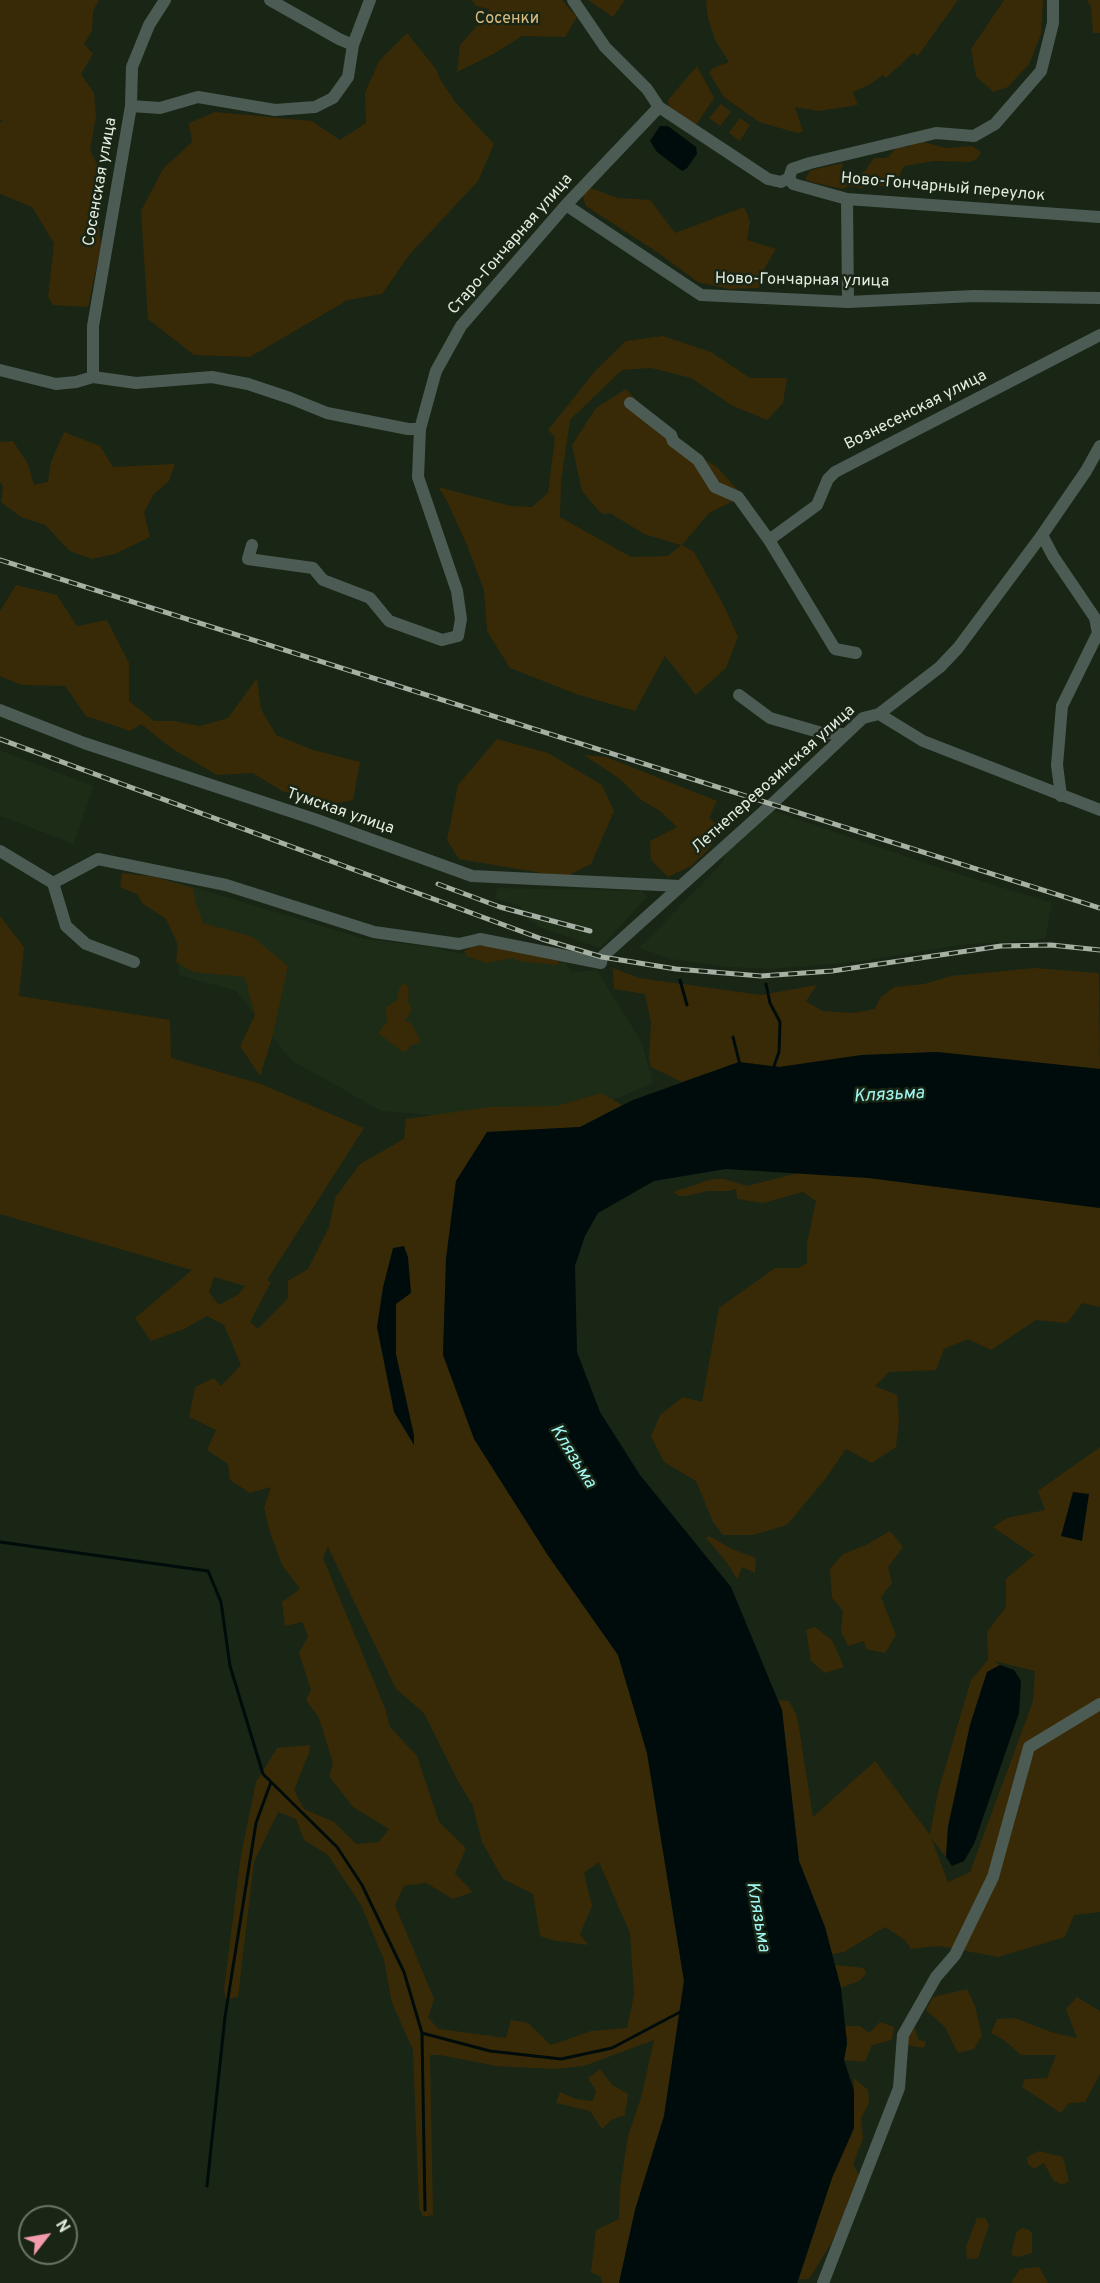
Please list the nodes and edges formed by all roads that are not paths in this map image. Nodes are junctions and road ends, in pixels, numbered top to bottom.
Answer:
1 (165, 0) edge
2 (270, 0) edge
3 (370, 0) edge
4 (573, 0) edge
5 (1053, 0) edge
6 (353, 45) junction
7 (131, 106) junction
8 (659, 107) junction
9 (789, 178) junction
10 (847, 199) junction
11 (566, 205) junction
12 (1100, 217) edge
13 (1100, 298) edge
14 (848, 302) junction
15 (1100, 335) edge
16 (0, 370) edge
17 (93, 377) junction
18 (630, 403) dead end
19 (420, 429) junction
20 (1100, 446) edge
21 (1042, 535) junction
22 (769, 540) junction
23 (252, 545) dead end
24 (856, 653) dead end
25 (739, 695) dead end
26 (0, 710) edge
27 (879, 714) junction
28 (846, 734) junction
29 (1061, 796) junction
30 (1100, 810) edge
31 (0, 851) edge
32 (52, 883) junction
33 (680, 886) junction
34 (134, 962) dead end
35 (1100, 1704) edge
36 (823, 2283) edge

1 - 7 street, Сосенская улица
2 - 6 street
3 - 6 street
4 - 8 street
5 - 9 street
6 - 7 street
7 - 17 street, Сосенская улица
8 - 9 street, Ново-Гончарный переулок
8 - 11 street, Старо-Гончарная улица
9 - 10 street, Ново-Гончарный переулок
10 - 12 street, Ново-Гончарный переулок
10 - 14 street
11 - 14 street, Ново-Гончарная улица
11 - 19 street, Старо-Гончарная улица
13 - 14 street, Ново-Гончарная улица
15 - 22 street, Вознесенская улица
16 - 17 street
17 - 19 street
18 - 22 street
19 - 23 street, Старо-Гончарная улица
20 - 21 street, Летнеперевозинская улица
21 - 27 street, Летнеперевозинская улица
21 - 29 street
22 - 24 street
25 - 28 street
26 - 33 street, Тумская улица
27 - 28 street, Летнеперевозинская улица
27 - 29 street
28 - 33 street, Летнеперевозинская улица
29 - 30 street
31 - 32 street
32 - 33 street, Летнеперевозинская улица
32 - 34 street
35 - 36 street

